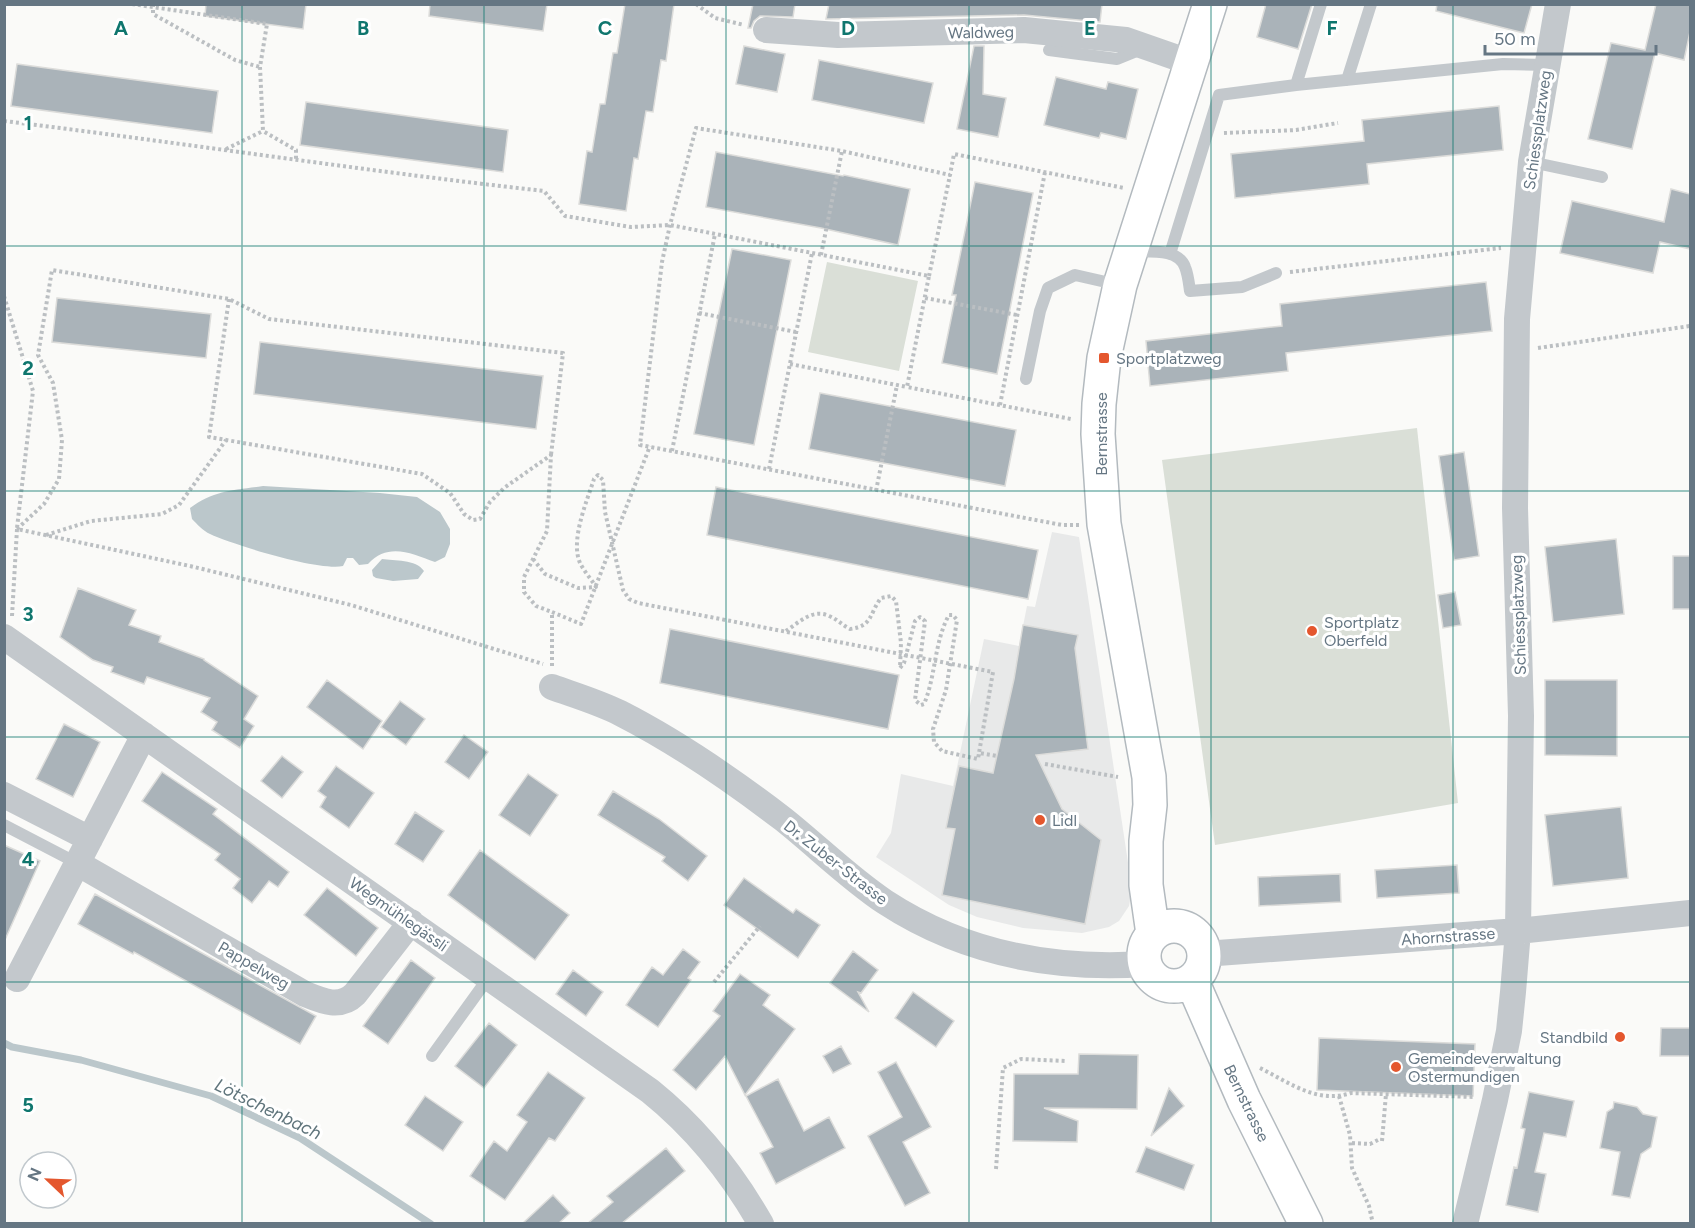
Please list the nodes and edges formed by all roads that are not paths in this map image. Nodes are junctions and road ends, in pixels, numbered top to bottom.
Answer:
1 (1210, 4) edge
2 (1321, 4) edge
3 (1371, 4) edge
4 (1558, 4) edge
5 (766, 30) road end
6 (1146, 47) junction
7 (1049, 50) dead end
8 (1192, 63) junction
9 (1547, 65) junction
10 (1347, 80) junction
11 (1296, 85) junction
12 (1531, 162) junction
13 (1602, 177) dead end
14 (1131, 251) junction
15 (1170, 254) junction
16 (1276, 273) road end
17 (1120, 285) junction
18 (1026, 379) dead end
19 (8, 639) edge
20 (552, 677) road end
21 (144, 735) junction
22 (4, 795) edge
23 (4, 825) edge
24 (90, 839) junction
25 (77, 863) junction
26 (1690, 913) edge
27 (411, 922) junction
28 (1518, 931) junction
29 (1158, 941) junction
30 (1189, 973) junction
31 (489, 977) junction
32 (17, 979) dead end
33 (432, 1056) dead end
34 (761, 1224) edge
35 (1282, 1224) edge
36 (1306, 1224) edge
37 (1465, 1224) edge

1 - 8 main road, Bernstrasse
2 - 11 lane
3 - 10 lane
4 - 9 street, Schiessplatzweg
5 - 6 street, Waldweg
6 - 7 lane
6 - 8 street, Waldweg
8 - 14 main road, Bernstrasse
9 - 10 lane
9 - 12 street, Schiessplatzweg
10 - 11 lane
11 - 15 lane
12 - 13 lane
12 - 28 street, Schiessplatzweg
14 - 15 lane
14 - 17 main road, Bernstrasse
15 - 16 lane
17 - 18 lane
17 - 29 main road, Bernstrasse
19 - 21 street, Wegmühlegässli
20 - 29 street, Dr. Zuber-Strasse
21 - 24 street
21 - 27 street, Wegmühlegässli
22 - 24 street
23 - 25 lane
24 - 25 street
25 - 27 street, Pappelweg
25 - 32 street
26 - 28 street, Ahornstrasse
27 - 31 street, Wegmühlegässli
28 - 30 street, Ahornstrasse
28 - 37 street, Schiessplatzweg
29 - 30 main road
29 - 30 main road
30 - 35 main road, Bernstrasse
30 - 36 main road, Bernstrasse
31 - 33 lane
31 - 34 street, Wegmühlegässli

